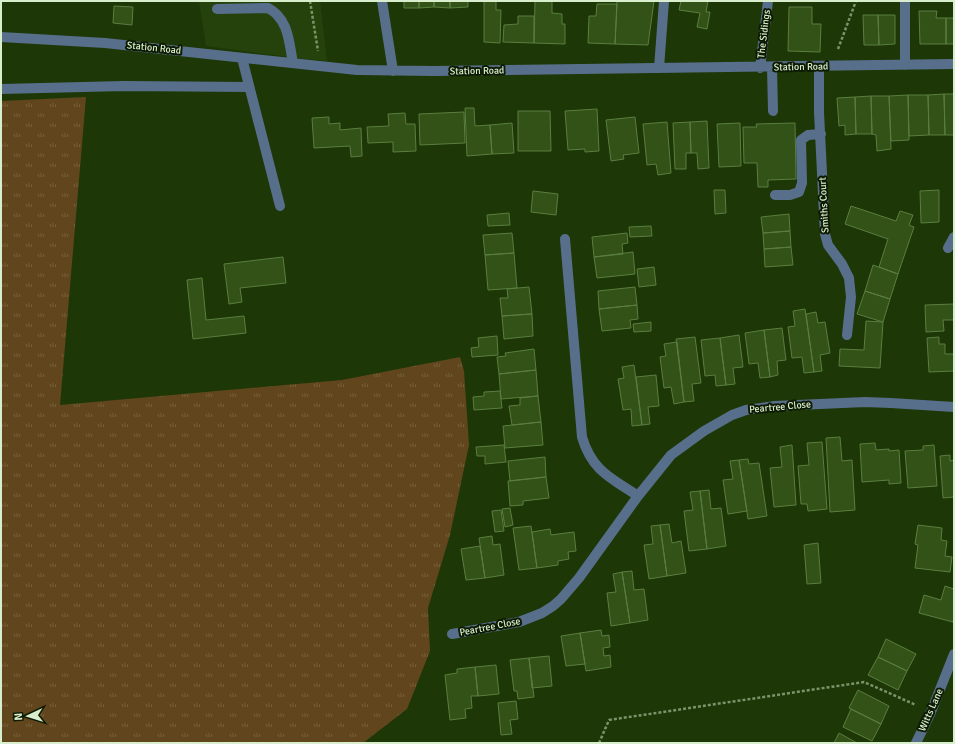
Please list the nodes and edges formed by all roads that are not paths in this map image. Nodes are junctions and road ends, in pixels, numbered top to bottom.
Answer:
1 (382, 1) edge
2 (664, 1) edge
3 (768, 1) edge
4 (905, 1) edge
5 (217, 9) dead end
6 (1, 37) edge
7 (242, 58) junction
8 (293, 63) junction
9 (954, 64) edge
10 (905, 65) junction
11 (819, 67) junction
12 (659, 68) junction
13 (760, 68) junction
14 (772, 68) junction
15 (393, 71) junction
16 (249, 87) junction
17 (1, 90) edge
18 (773, 111) dead end
19 (820, 134) junction
20 (775, 195) dead end
21 (280, 206) dead end
22 (954, 237) edge
23 (565, 239) dead end
24 (948, 248) dead end
25 (847, 335) dead end
26 (954, 407) edge
27 (638, 496) junction
28 (452, 634) dead end
29 (954, 654) edge
30 (916, 743) edge

1 - 15 street
2 - 12 street
3 - 13 street, The Sidings
4 - 10 street
5 - 8 street
6 - 7 street, Station Road
7 - 8 street, Station Road
7 - 16 street
8 - 15 street, Station Road
9 - 10 street, Station Road
10 - 11 street, Station Road
11 - 14 street, Station Road
11 - 19 street, Smiths Court
12 - 13 street, Station Road
12 - 15 street, Station Road
13 - 14 street, Station Road
14 - 18 street
16 - 17 street
16 - 21 street
19 - 20 street
19 - 25 street, Smiths Court
22 - 24 street
23 - 27 street
26 - 27 street, Peartree Close
27 - 28 street, Peartree Close
29 - 30 street, Witts Lane

